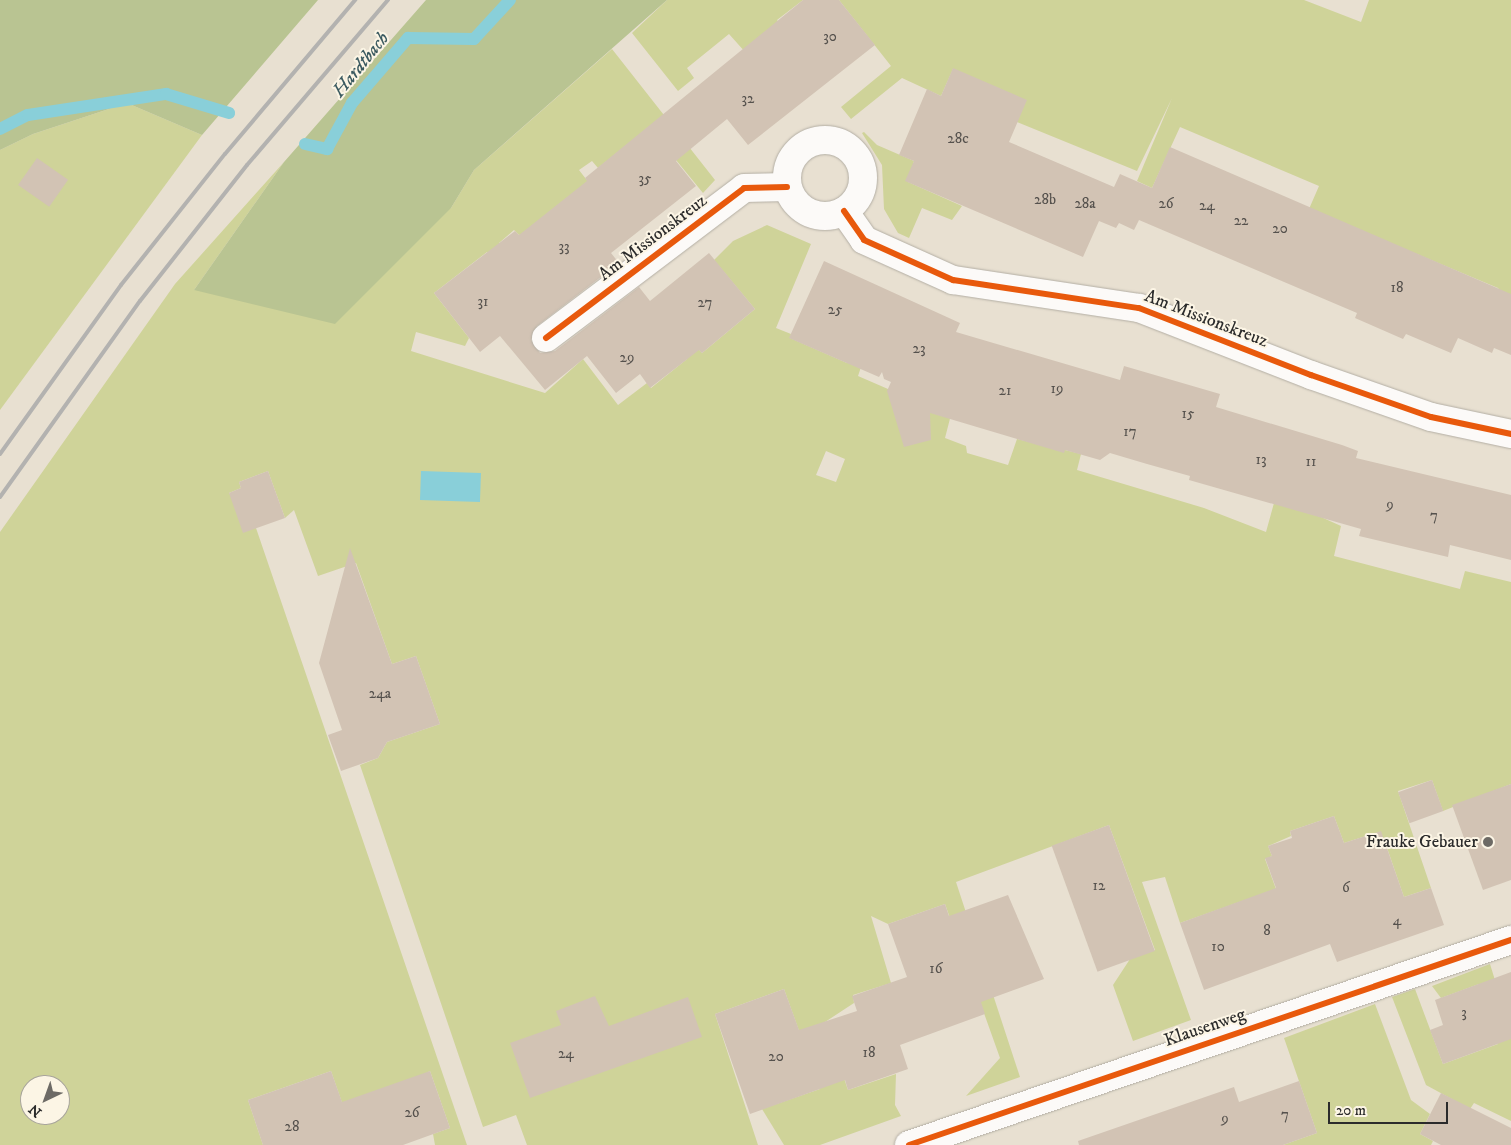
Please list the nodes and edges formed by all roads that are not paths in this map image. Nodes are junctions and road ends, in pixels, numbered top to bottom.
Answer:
1 (787, 187) junction
2 (844, 211) junction
3 (546, 338) dead end
4 (1511, 434) edge
5 (1511, 940) edge
6 (909, 1145) edge

1 - 2 street
1 - 2 street
1 - 3 street, Am Missionskreuz
2 - 4 street, Am Missionskreuz
5 - 6 street, Klausenweg

